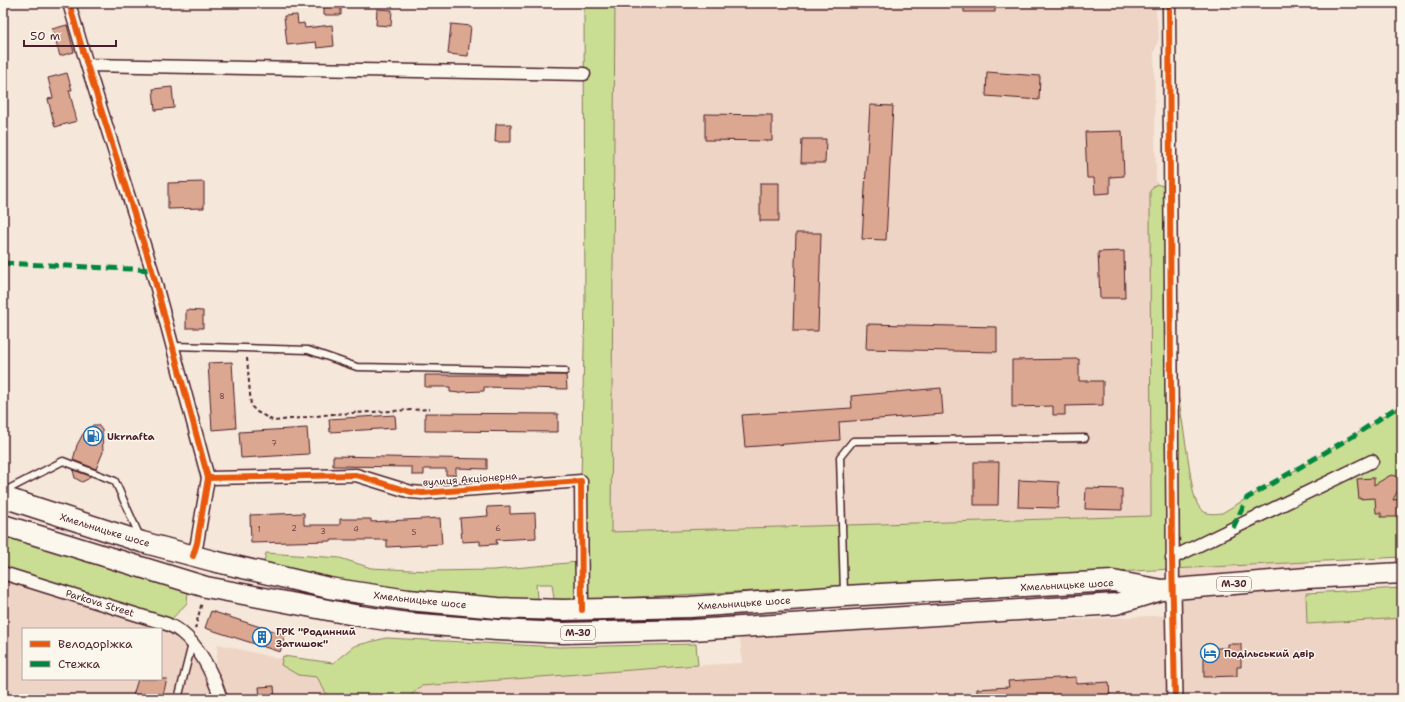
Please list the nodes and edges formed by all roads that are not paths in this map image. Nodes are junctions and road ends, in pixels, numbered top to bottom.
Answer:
1 (69, 3) edge
2 (1169, 3) edge
3 (87, 65) junction
4 (584, 74) dead end
5 (174, 346) junction
6 (566, 371) dead end
7 (1085, 438) dead end
8 (1372, 461) dead end
9 (208, 478) junction
10 (3, 492) edge
11 (3, 497) edge
12 (3, 524) edge
13 (142, 542) junction
14 (193, 556) junction
15 (1172, 558) junction
16 (1402, 572) edge
17 (3, 573) edge
18 (186, 580) junction
19 (1167, 589) junction
20 (845, 596) junction
21 (582, 610) junction
22 (192, 644) junction
23 (178, 699) edge
24 (221, 699) edge
25 (1175, 699) edge

1 - 3 street
2 - 15 street
3 - 4 street
3 - 5 street
5 - 6 lane
5 - 9 street
7 - 20 lane
8 - 15 street
9 - 14 street
9 - 21 street, вулиця Акціонерна
10 - 13 lane
11 - 13 highway, Хмельницьке шосе / М-30
12 - 18 highway, М-30
13 - 14 highway, Хмельницьке шосе / М-30
14 - 18 highway
14 - 21 highway, Хмельницьке шосе / М-30
15 - 19 street
16 - 19 highway, М-30
17 - 22 street, Parkova Street
18 - 19 highway, М-30
19 - 20 highway, Хмельницьке шосе / М-30
19 - 25 street
20 - 21 highway, Хмельницьке шосе / М-30
22 - 23 lane
22 - 24 street, Parkova Street

